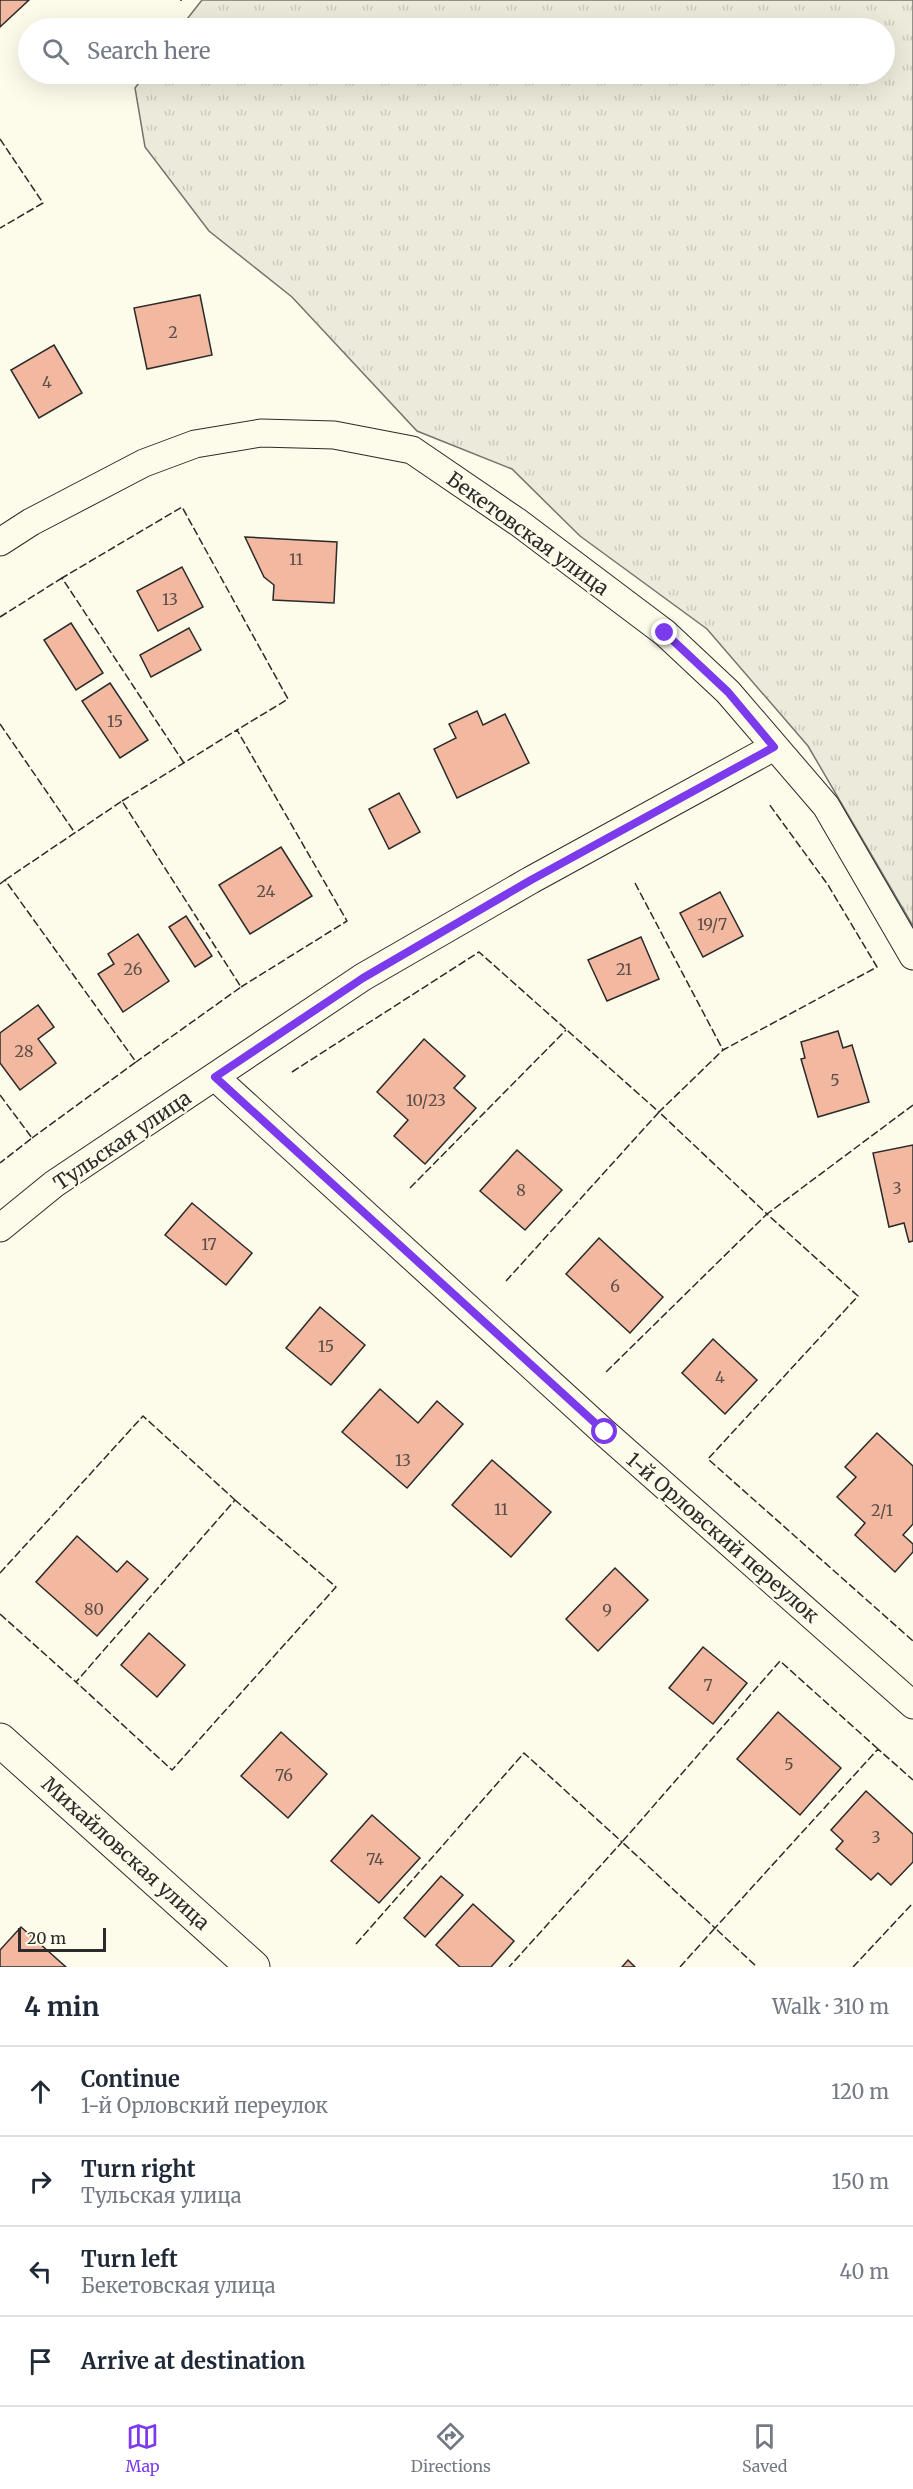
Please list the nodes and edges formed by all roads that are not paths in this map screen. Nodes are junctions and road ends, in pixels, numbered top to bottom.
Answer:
1 (0, 542) edge
2 (774, 747) junction
3 (913, 956) edge
4 (215, 1077) junction
5 (0, 1228) edge
6 (913, 1705) edge
7 (0, 1740) edge
8 (253, 1967) edge

1 - 2 street, Бекетовская улица
2 - 3 street, Бекетовская улица
2 - 4 street, Тульская улица
4 - 5 street, Тульская улица
4 - 6 street, 1-й Орловский переулок
7 - 8 street, Михайловская улица

